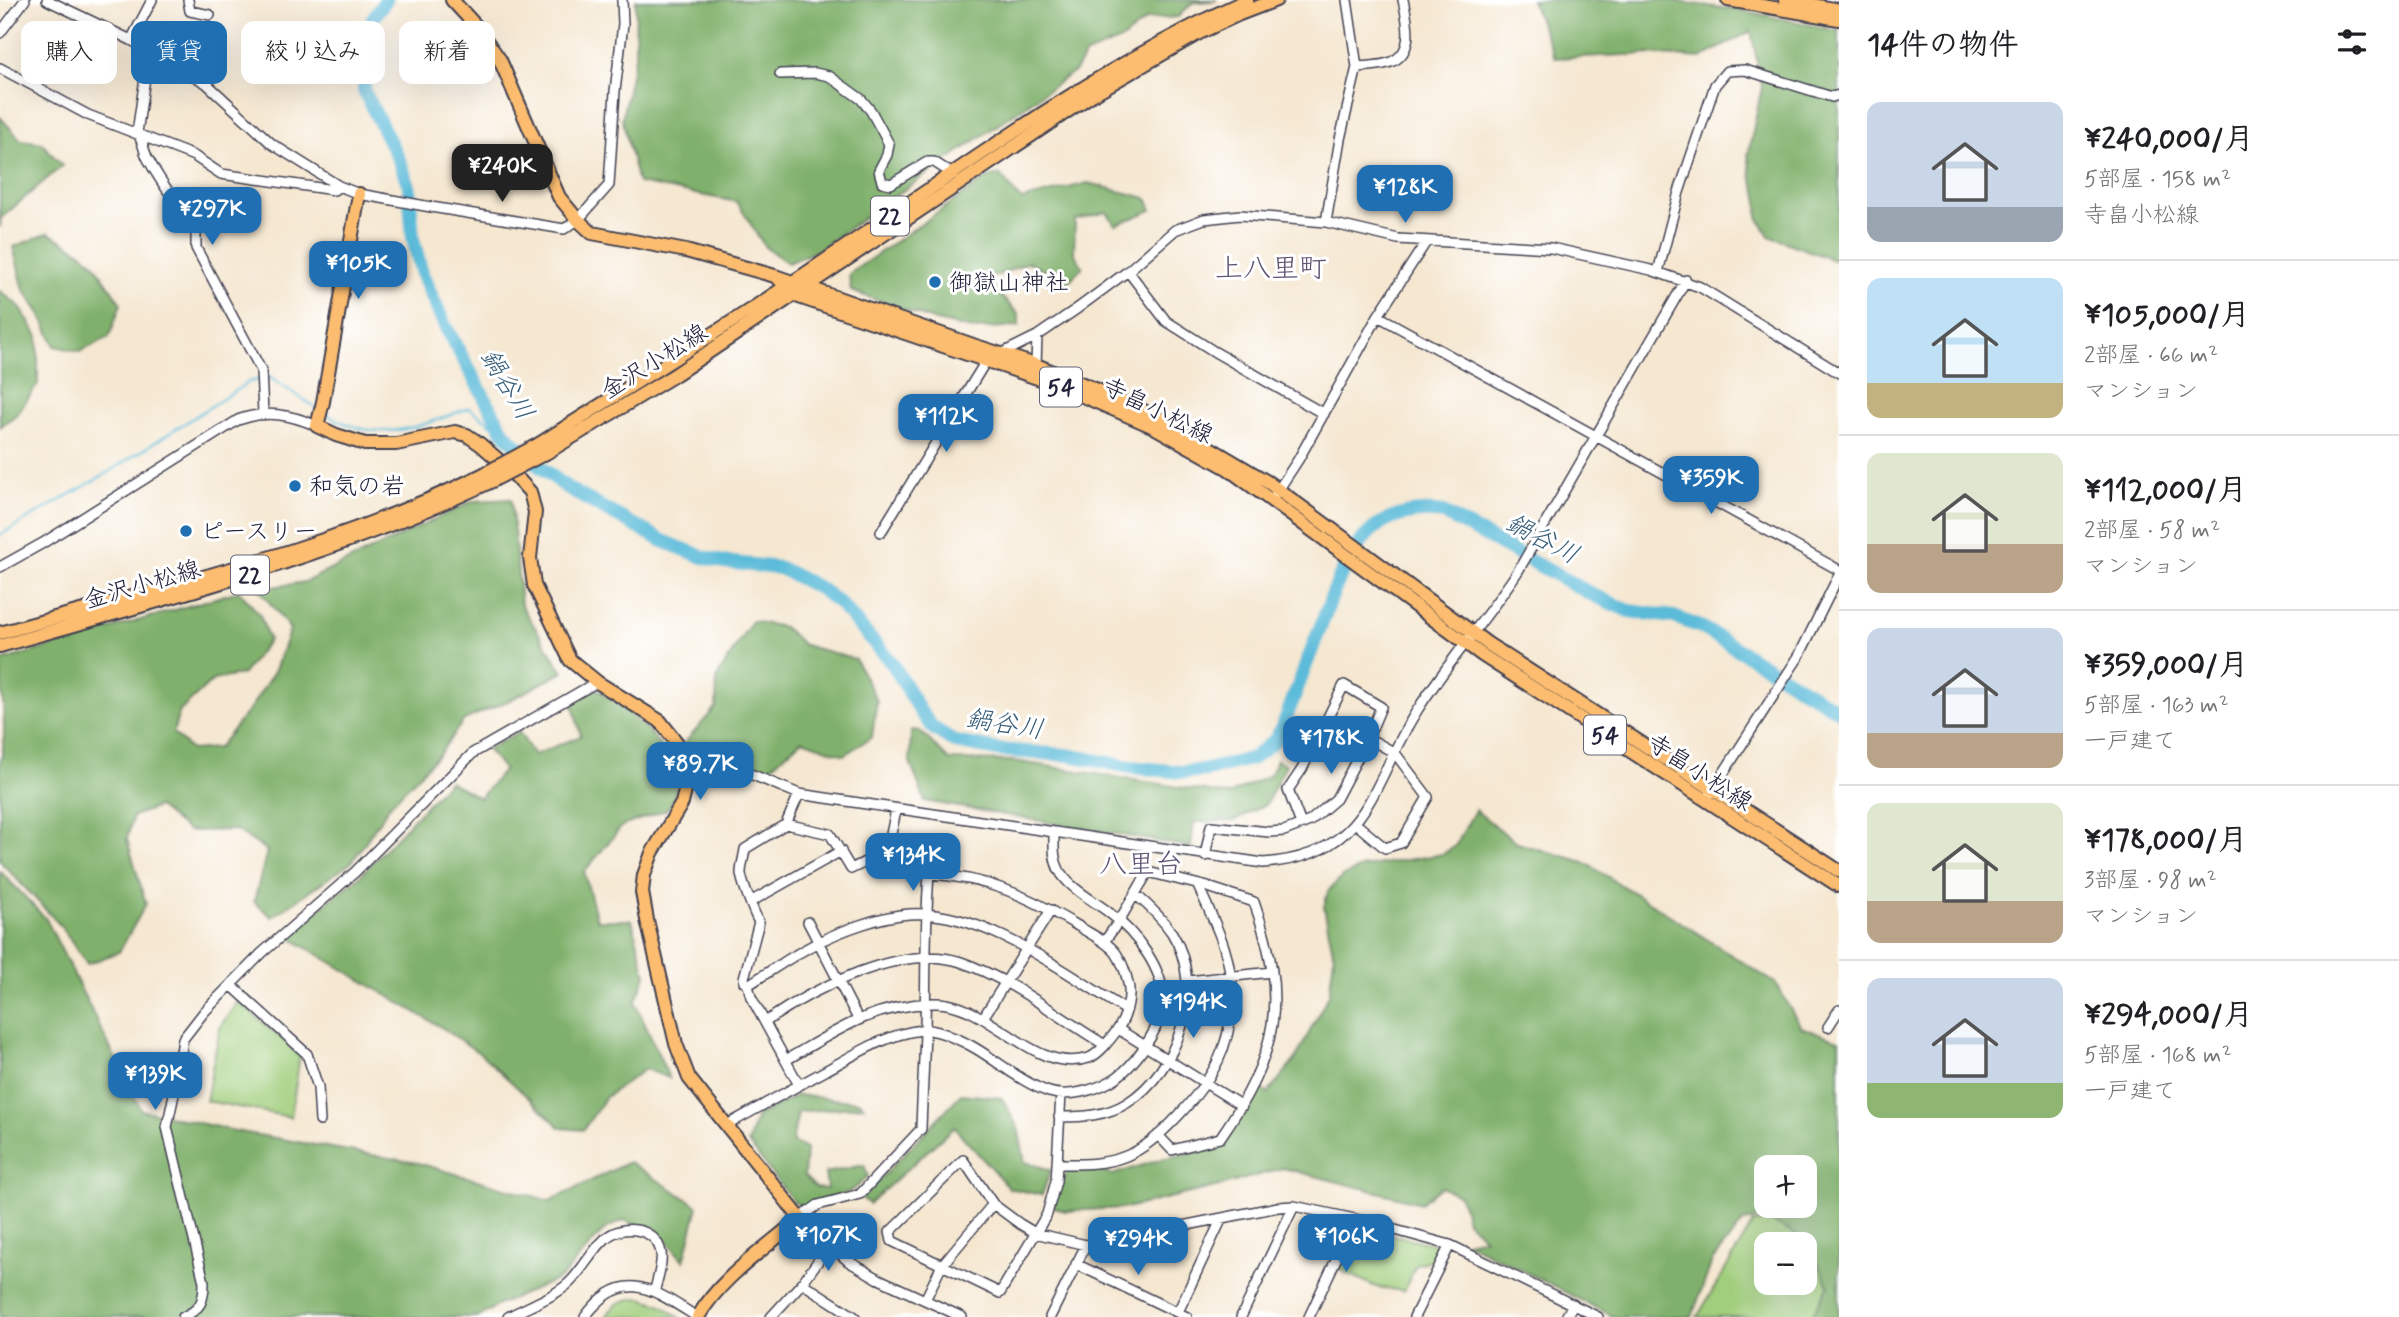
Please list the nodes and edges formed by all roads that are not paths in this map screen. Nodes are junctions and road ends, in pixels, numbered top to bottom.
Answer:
1 (24, 0) edge
2 (47, 0) edge
3 (152, 0) edge
4 (188, 0) edge
5 (452, 0) edge
6 (622, 0) edge
7 (1247, 0) edge
8 (1276, 0) edge
9 (1348, 0) edge
10 (1403, 0) edge
11 (1728, 0) edge
12 (1785, 0) edge
13 (1839, 10) edge
14 (210, 15) dead end
15 (1839, 19) edge
16 (141, 21) edge
17 (0, 33) edge
18 (131, 40) edge
19 (1357, 67) junction
20 (0, 68) edge
21 (780, 74) dead end
22 (144, 84) edge
23 (207, 84) edge
24 (1839, 95) edge
25 (141, 137) junction
26 (953, 174) junction
27 (339, 186) junction
28 (359, 194) junction
29 (578, 220) junction
30 (1326, 222) junction
31 (1426, 242) junction
32 (1128, 271) junction
33 (1658, 272) junction
34 (1686, 280) junction
35 (806, 287) junction
36 (791, 288) junction
37 (1378, 316) junction
38 (1037, 335) junction
39 (1000, 354) junction
40 (986, 361) junction
41 (1036, 365) junction
42 (1839, 373) edge
43 (263, 413) junction
44 (1324, 414) junction
45 (318, 422) junction
46 (1596, 437) junction
47 (488, 478) junction
48 (1275, 494) junction
49 (881, 532) dead end
50 (0, 567) edge
51 (1839, 570) edge
52 (1839, 575) edge
53 (0, 633) edge
54 (1470, 639) junction
55 (0, 646) edge
56 (597, 681) junction
57 (1368, 738) junction
58 (1395, 753) junction
59 (686, 771) junction
60 (799, 794) junction
61 (1709, 795) junction
62 (896, 810) junction
63 (1355, 823) junction
64 (786, 824) junction
65 (1301, 824) junction
66 (1054, 833) junction
67 (841, 851) junction
68 (1205, 856) junction
69 (1839, 871) edge
70 (1198, 886) junction
71 (1839, 886) edge
72 (1135, 894) junction
73 (752, 901) junction
74 (1051, 910) junction
75 (926, 915) junction
76 (1119, 921) junction
77 (808, 922) dead end
78 (1104, 942) junction
79 (817, 943) junction
80 (1026, 949) junction
81 (926, 958) junction
82 (1272, 972) junction
83 (1230, 976) junction
84 (838, 981) junction
85 (1188, 981) junction
86 (1005, 982) junction
87 (231, 985) junction
88 (748, 985) junction
89 (924, 1004) junction
90 (1126, 1010) junction
91 (1839, 1010) edge
92 (983, 1018) junction
93 (858, 1019) junction
94 (765, 1022) junction
95 (1828, 1027) dead end
96 (925, 1029) junction
97 (1118, 1029) junction
98 (1105, 1045) junction
99 (1144, 1045) junction
100 (786, 1060) junction
101 (1169, 1060) junction
102 (1205, 1083) junction
103 (799, 1085) junction
104 (1061, 1094) junction
105 (1242, 1106) junction
106 (1059, 1117) junction
107 (320, 1121) dead end
108 (727, 1125) junction
109 (1158, 1135) junction
110 (1057, 1164) junction
111 (993, 1204) junction
112 (1294, 1206) junction
113 (800, 1218) junction
114 (1222, 1218) junction
115 (1355, 1219) junction
116 (1035, 1233) junction
117 (1086, 1245) junction
118 (1450, 1245) junction
119 (829, 1246) junction
120 (1076, 1264) junction
121 (942, 1265) junction
122 (802, 1283) junction
123 (655, 1290) junction
124 (925, 1300) junction
125 (1573, 1304) junction
126 (1178, 1312) junction
127 (1053, 1316) edge
128 (1417, 1316) edge
129 (183, 1317) edge
130 (508, 1317) edge
131 (585, 1317) edge
132 (697, 1317) edge
133 (771, 1317) edge
134 (855, 1317) edge
135 (962, 1317) edge
136 (1187, 1317) edge
137 (1241, 1317) edge
138 (1309, 1317) edge
139 (1566, 1317) edge
140 (1598, 1317) edge

1 - 17 street
2 - 18 street
3 - 16 street
4 - 14 street
5 - 29 main road, 寺畠小松線 / 54
6 - 29 street
7 - 26 main road, 金沢小松線 / 22
8 - 35 main road, 金沢小松線 / 22
9 - 19 street
10 - 19 street
11 - 15 main road
12 - 13 main road
19 - 30 street
20 - 25 street
21 - 26 street
22 - 25 street
23 - 27 street
24 - 33 street
25 - 27 street
25 - 43 street
26 - 36 main road, 金沢小松線 / 22
27 - 28 street
28 - 29 street
28 - 45 main road
29 - 36 main road, 寺畠小松線 / 54
30 - 31 street
30 - 32 street
31 - 33 street
31 - 37 street
32 - 38 street
32 - 44 street
33 - 34 street
34 - 42 street
34 - 46 street
35 - 36 main road, 金沢小松線 / 22
35 - 39 main road, 寺畠小松線 / 54
36 - 40 main road, 寺畠小松線 / 54
36 - 47 main road, 金沢小松線 / 22, bridge
37 - 44 street
37 - 46 street
38 - 39 street
38 - 41 street
39 - 40 street
39 - 41 main road, 寺畠小松線 / 54
40 - 48 main road, 寺畠小松線 / 54
40 - 49 street
41 - 48 main road, 寺畠小松線 / 54
43 - 45 street
43 - 50 street
44 - 48 street
45 - 56 main road
46 - 51 street
46 - 54 street
47 - 53 main road, 金沢小松線 / 22
47 - 55 main road, 金沢小松線 / 22
48 - 54 main road, 寺畠小松線 / 54
52 - 61 street
54 - 58 street
54 - 61 main road, 寺畠小松線 / 54
56 - 59 main road
56 - 87 street
57 - 58 street
57 - 65 street
57 - 65 street
58 - 63 street
58 - 63 street
59 - 60 street
59 - 108 main road
60 - 62 street
60 - 64 street
61 - 69 main road, 寺畠小松線 / 54
61 - 71 main road, 寺畠小松線 / 54
62 - 66 street
62 - 67 street
63 - 68 street
64 - 67 street
64 - 73 street
65 - 68 street
66 - 68 street
66 - 76 street
67 - 73 street
70 - 72 street
70 - 82 street
70 - 83 street
72 - 76 street
72 - 85 street
73 - 88 street
74 - 75 street
74 - 78 street
74 - 80 street
75 - 79 street
75 - 80 street
75 - 81 street
76 - 78 street
76 - 99 street
77 - 79 street
78 - 90 street
79 - 84 street
79 - 88 street
80 - 86 street
80 - 90 street
81 - 84 street
81 - 86 street
81 - 89 street
82 - 83 street
82 - 105 street
83 - 85 street
83 - 102 street
84 - 93 street
84 - 94 street
85 - 101 street
86 - 92 street
86 - 98 street
87 - 107 street
87 - 129 street
88 - 94 street
89 - 92 street
89 - 93 street
89 - 96 street
90 - 97 street
91 - 95 street
92 - 98 street
93 - 100 street
94 - 100 street
96 - 103 street
96 - 104 street
96 - 113 street
97 - 98 street
97 - 99 street
99 - 101 street
99 - 104 street
100 - 103 street
101 - 102 street
101 - 106 street
102 - 105 street
102 - 109 street
103 - 108 street
104 - 106 street
105 - 109 street
106 - 110 street
108 - 113 main road
109 - 110 street
110 - 116 street
111 - 116 street
111 - 121 street
111 - 121 street
112 - 114 street
112 - 115 street
112 - 137 street
113 - 119 street
113 - 132 main road
114 - 117 street
114 - 126 street
115 - 118 street
115 - 138 street
116 - 117 street
116 - 121 street
117 - 120 street
118 - 125 street
118 - 128 street
119 - 122 street
119 - 124 street
120 - 126 street
120 - 127 street
121 - 124 street
122 - 133 street
122 - 134 street
123 - 130 street
123 - 131 street
123 - 132 street
124 - 135 street
125 - 139 street
125 - 140 street
126 - 136 street

